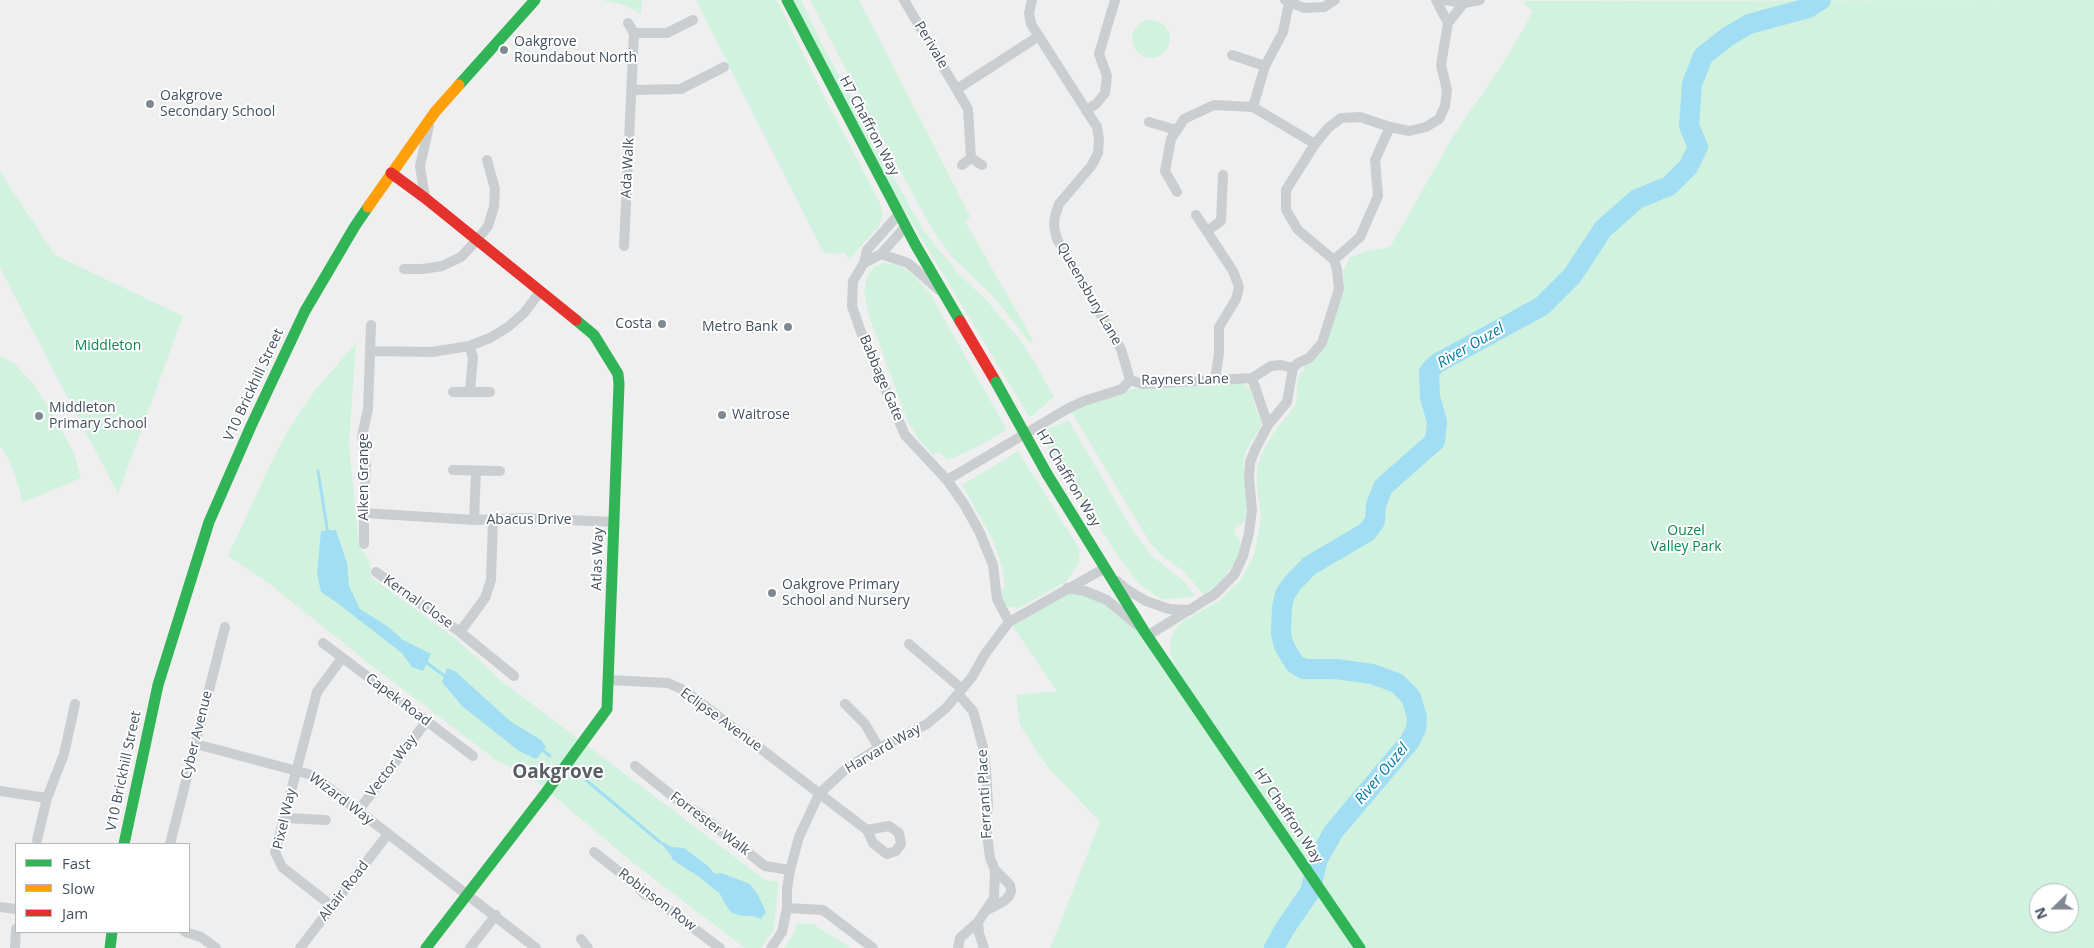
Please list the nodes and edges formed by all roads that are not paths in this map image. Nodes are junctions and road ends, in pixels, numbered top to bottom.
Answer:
1 (535, 0) edge
2 (787, 0) edge
3 (904, 0) edge
4 (1032, 0) edge
5 (1115, 0) edge
6 (1335, 0) edge
7 (1436, 0) edge
8 (1445, 0) edge
9 (1480, 0) edge
10 (1286, 2) edge
11 (1464, 3) junction
12 (693, 20) dead end
13 (628, 23) dead end
14 (1448, 23) junction
15 (634, 33) junction
16 (1039, 36) junction
17 (1232, 55) dead end
18 (1265, 66) junction
19 (724, 67) dead end
20 (958, 89) junction
21 (632, 90) junction
22 (1252, 107) junction
23 (1086, 111) junction
24 (432, 116) junction
25 (1149, 122) dead end
26 (1390, 127) junction
27 (1176, 130) junction
28 (1315, 144) junction
29 (971, 158) junction
30 (487, 160) dead end
31 (962, 165) dead end
32 (982, 165) dead end
33 (391, 173) junction
34 (1223, 175) dead end
35 (1178, 192) dead end
36 (425, 198) junction
37 (899, 214) junction
38 (1196, 215) dead end
39 (906, 227) junction
40 (1207, 231) junction
41 (477, 240) junction
42 (624, 246) dead end
43 (880, 254) junction
44 (1334, 260) junction
45 (864, 263) junction
46 (404, 268) dead end
47 (540, 292) junction
48 (945, 296) junction
49 (371, 325) dead end
50 (469, 346) junction
51 (371, 351) junction
52 (1293, 368) junction
53 (1252, 378) junction
54 (1130, 380) junction
55 (1215, 380) junction
56 (470, 391) junction
57 (453, 392) dead end
58 (490, 392) dead end
59 (1268, 425) junction
60 (453, 470) dead end
61 (476, 471) junction
62 (500, 471) dead end
63 (947, 480) junction
64 (364, 513) junction
65 (474, 520) junction
66 (493, 520) junction
67 (614, 522) junction
68 (364, 544) dead end
69 (1105, 569) junction
70 (376, 572) dead end
71 (1067, 588) junction
72 (1190, 610) junction
73 (1009, 622) junction
74 (224, 627) dead end
75 (460, 632) junction
76 (1145, 633) junction
77 (323, 643) dead end
78 (909, 644) dead end
79 (342, 658) junction
80 (514, 676) dead end
81 (609, 680) junction
82 (960, 692) junction
83 (75, 704) dead end
84 (845, 704) dead end
85 (426, 722) junction
86 (196, 744) junction
87 (879, 748) junction
88 (473, 756) dead end
89 (635, 766) dead end
90 (296, 769) junction
91 (0, 790) edge
92 (819, 794) junction
93 (47, 798) junction
94 (358, 811) junction
95 (284, 818) junction
96 (326, 820) dead end
97 (867, 830) dead end
98 (388, 834) junction
99 (37, 840) dead end
100 (124, 843) edge
101 (170, 843) edge
102 (594, 852) dead end
103 (790, 870) junction
104 (995, 870) junction
105 (468, 894) junction
106 (332, 906) junction
107 (0, 907) edge
108 (787, 908) junction
109 (15, 909) edge
110 (987, 910) junction
111 (496, 915) junction
112 (978, 922) junction
113 (16, 933) edge
114 (112, 933) edge
115 (188, 933) edge
116 (581, 939) dead end
117 (15, 948) edge
118 (110, 948) edge
119 (216, 948) edge
120 (300, 948) edge
121 (426, 948) edge
122 (470, 948) edge
123 (536, 948) edge
124 (588, 948) edge
125 (720, 948) edge
126 (771, 948) edge
127 (872, 948) edge
128 (958, 948) edge
129 (984, 948) edge
130 (1360, 948) edge

1 - 24 street, V10 Brickhill Street
2 - 37 street, H7 Chaffron Way
3 - 20 street, Perivale
4 - 16 street, Queensbury Lane
5 - 23 street
6 - 10 street
7 - 14 street
8 - 11 street
9 - 11 street
10 - 18 street
11 - 14 street
12 - 15 street
13 - 15 street
14 - 26 street
15 - 21 street, Ada Walk
16 - 20 street
16 - 23 street, Queensbury Lane
17 - 18 street
18 - 22 street
19 - 21 street
20 - 29 street, Perivale
21 - 42 street, Ada Walk
22 - 27 street
22 - 28 street
23 - 54 street, Queensbury Lane
24 - 33 street, V10 Brickhill Street
24 - 36 street
25 - 27 street
26 - 28 street
26 - 44 street
27 - 35 street
28 - 44 street
29 - 31 street
29 - 32 street
30 - 41 street
33 - 36 street, Atlas Way
33 - 100 street, V10 Brickhill Street
34 - 40 street
36 - 41 street, Atlas Way
37 - 39 street, H7 Chaffron Way
37 - 45 street, Babbage Gate
38 - 40 street
39 - 43 street
39 - 48 street, H7 Chaffron Way
40 - 55 street
41 - 46 street
41 - 47 street, Atlas Way
43 - 45 street
43 - 48 street
44 - 52 street
45 - 63 street, Babbage Gate
47 - 50 street
47 - 67 street, Atlas Way
48 - 69 street, H7 Chaffron Way, bridge
49 - 51 street, Aiken Grange
50 - 51 street
50 - 56 street
51 - 64 street, Aiken Grange
52 - 53 street
52 - 59 street
53 - 55 street, Rayners Lane
53 - 59 street
54 - 55 street, Rayners Lane
54 - 63 street, Rayners Lane
56 - 57 street
56 - 58 street
59 - 72 street
60 - 61 street
61 - 62 street
61 - 65 street, Abacus Drive
63 - 73 street, Babbage Gate
64 - 65 street, Abacus Drive
64 - 68 street, Aiken Grange
65 - 66 street, Abacus Drive
66 - 67 street, Abacus Drive
66 - 75 street, Kernal Close
67 - 81 street, Atlas Way
69 - 71 street
69 - 72 street
69 - 76 street, H7 Chaffron Way
70 - 75 street, Kernal Close
71 - 73 street
71 - 76 street
72 - 76 street
73 - 82 street, Harvard Way
74 - 86 street, Cyber Avenue
75 - 80 street, Kernal Close
76 - 130 street, H7 Chaffron Way
77 - 79 street, Capek Road
78 - 82 street, Ferranti Place
79 - 85 street, Capek Road
79 - 90 street, Pixel Way
81 - 92 street, Eclipse Avenue
81 - 105 street, Atlas Way
82 - 87 street, Harvard Way
82 - 104 street, Ferranti Place
83 - 93 street
84 - 87 street
85 - 88 street, Capek Road
85 - 94 street, Vector Way
86 - 90 street, Wizard Way
86 - 101 street, Cyber Avenue
87 - 92 street, Harvard Way
89 - 103 street, Forrester Walk
90 - 94 street, Wizard Way
90 - 95 street, Pixel Way
91 - 93 street
92 - 97 street, Eclipse Avenue
92 - 103 street, Harvard Way
93 - 99 street
94 - 98 street, Wizard Way
95 - 96 street
95 - 106 street, Pixel Way
98 - 105 street, Wizard Way
98 - 106 street, Altair Road
102 - 125 street, Robinson Row
103 - 108 street, Harvard Way
104 - 110 street, Ferranti Place
104 - 110 street, Ferranti Place
105 - 111 street, Wizard Way
105 - 121 street, Atlas Way
106 - 120 street, Altair Road
107 - 109 street
108 - 126 street, Harvard Way
108 - 127 street
110 - 112 street, Ferranti Place
111 - 122 street
111 - 123 street, Wizard Way
112 - 128 street, Ferranti Place
112 - 129 street
113 - 117 street
114 - 118 street
115 - 119 street
116 - 124 street

